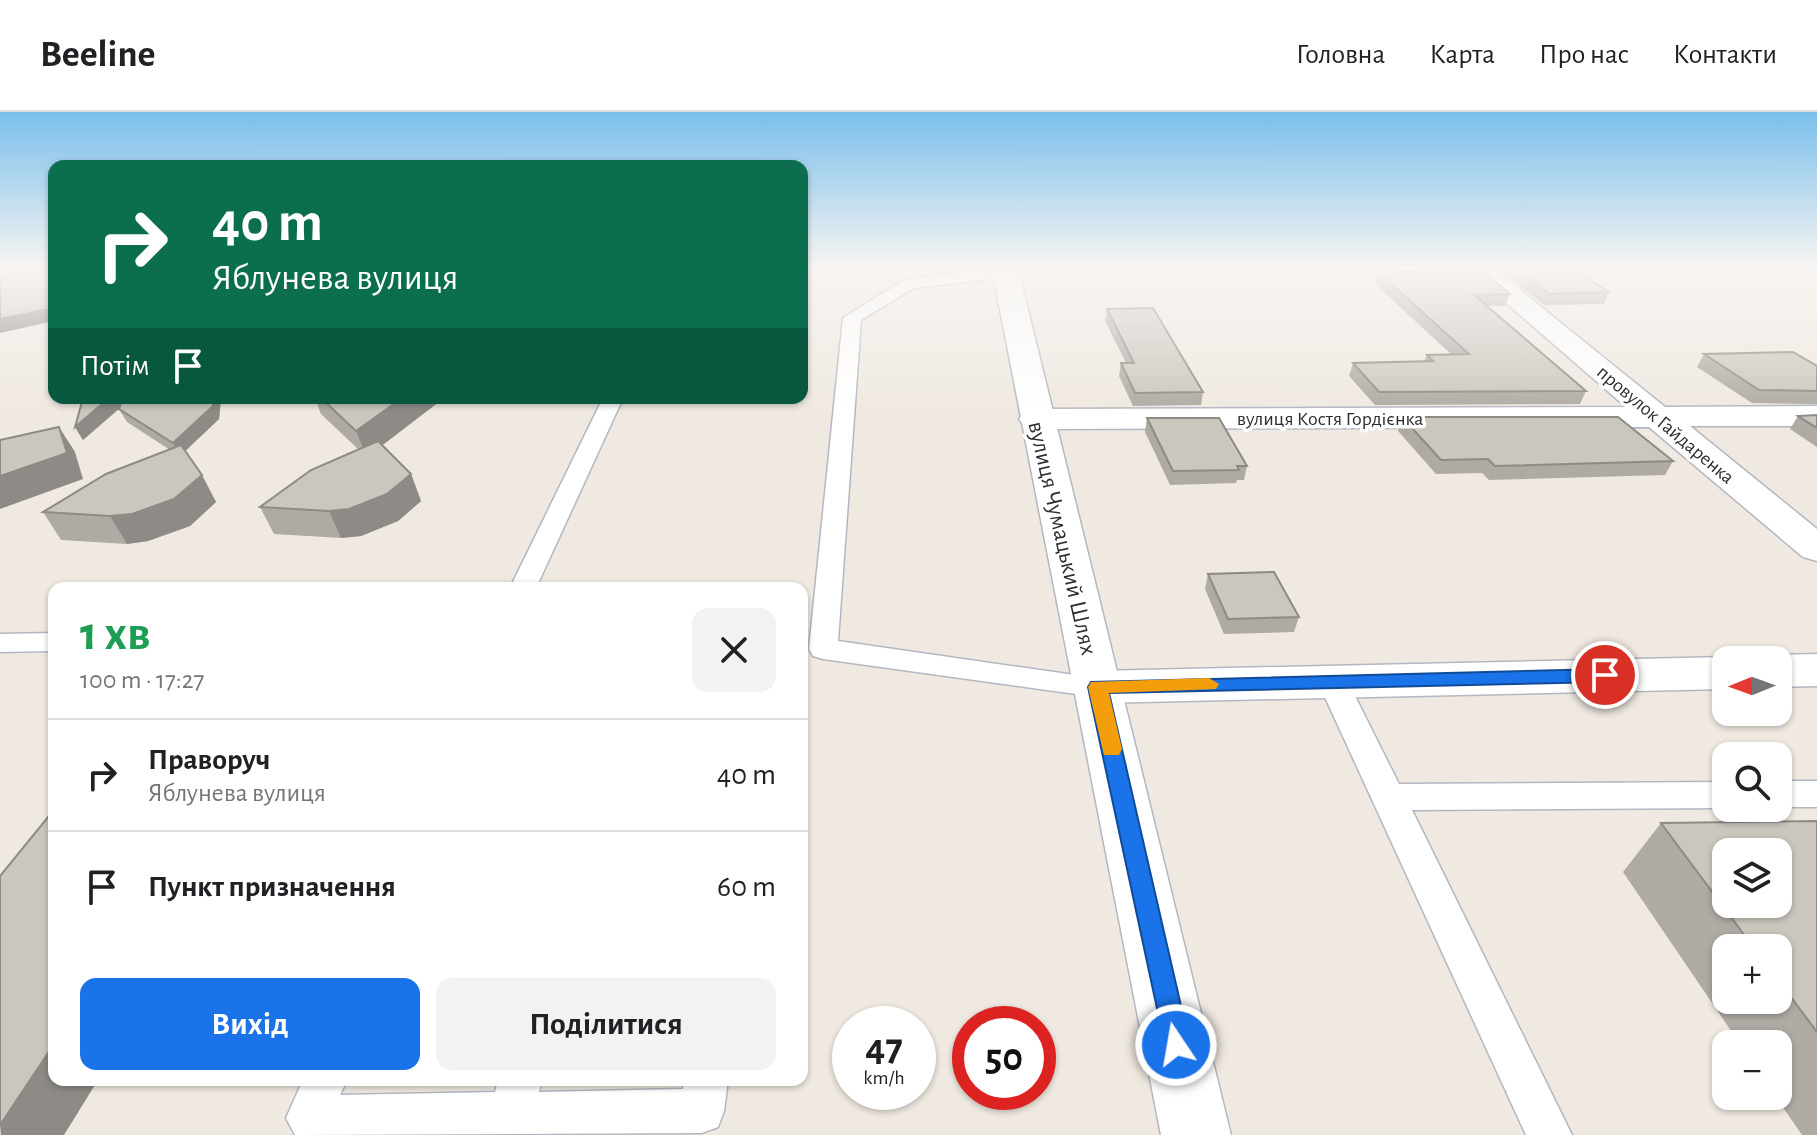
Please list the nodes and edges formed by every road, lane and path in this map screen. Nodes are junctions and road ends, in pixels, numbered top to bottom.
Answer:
1 (854, 317) edge
2 (1015, 317) edge
3 (1537, 317) edge
4 (610, 404) edge
5 (1658, 416) junction
6 (1817, 416) edge
7 (1036, 419) junction
8 (1817, 549) edge
9 (526, 582) edge
10 (48, 642) edge
11 (0, 643) edge
12 (812, 650) edge
13 (1817, 670) edge
14 (1792, 671) edge
15 (1712, 673) edge
16 (1333, 682) junction
17 (1098, 687) junction
18 (1792, 794) edge
19 (1817, 794) edge
20 (1712, 795) edge
21 (1388, 797) junction
22 (322, 1086) edge
23 (705, 1086) edge
24 (515, 1097) edge
25 (1196, 1135) edge
26 (1549, 1135) edge

1 - 12 lane
2 - 7 street, вулиця Чумацький Шлях
3 - 5 street, провулок Гайдаренка
4 - 9 lane
5 - 6 street, вулиця Костя Гордієнка
5 - 7 street, вулиця Костя Гордієнка
5 - 8 street, провулок Гайдаренка
7 - 17 street, вулиця Чумацький Шлях
10 - 11 lane
12 - 17 lane
13 - 14 street
15 - 16 street
16 - 17 street
16 - 21 lane
17 - 25 street, вулиця Чумацький Шлях
18 - 19 lane
20 - 21 lane
21 - 26 lane
22 - 24 lane
23 - 24 lane

